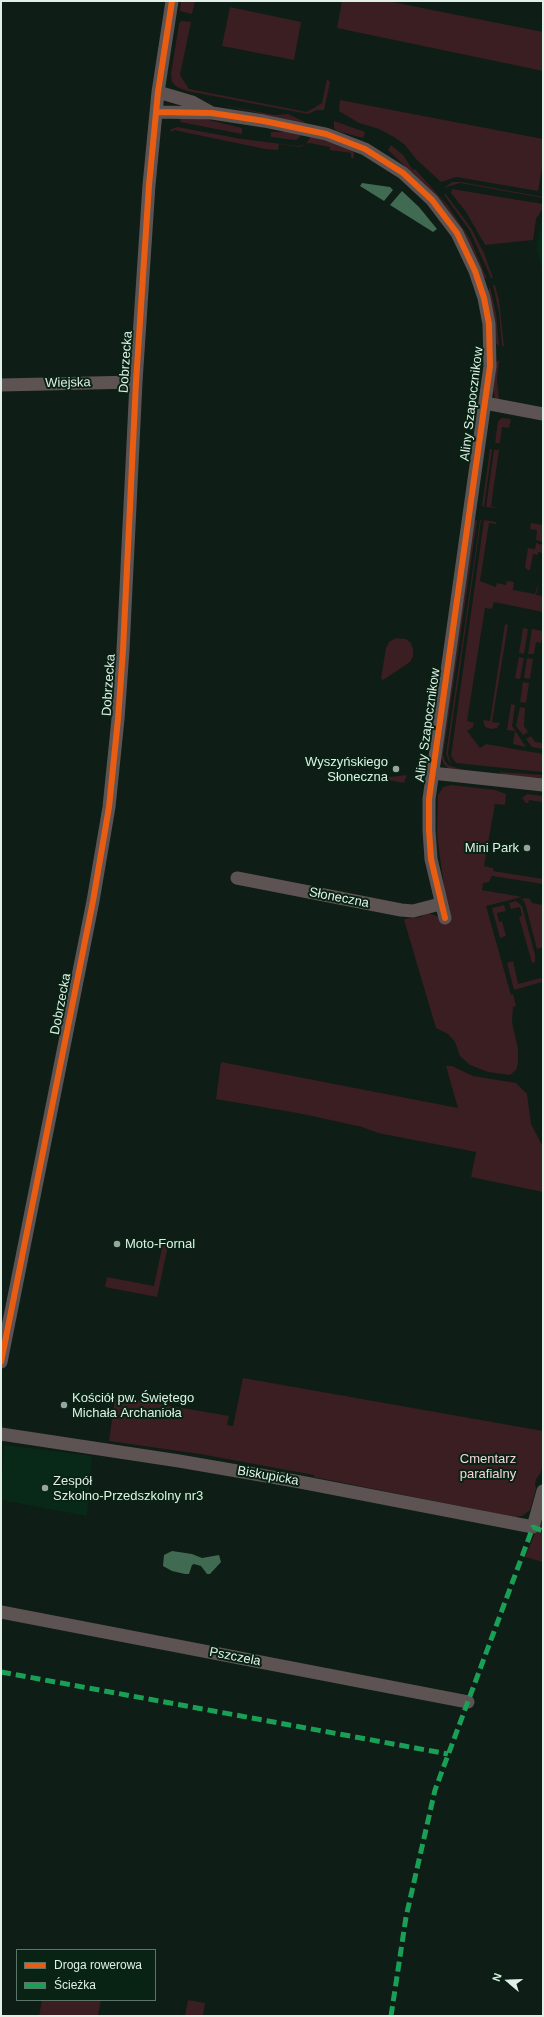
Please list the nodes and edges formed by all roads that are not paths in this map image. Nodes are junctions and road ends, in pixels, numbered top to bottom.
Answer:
1 (172, 1) edge
2 (158, 92) junction
3 (156, 112) junction
4 (212, 113) junction
5 (136, 382) junction
6 (1, 385) edge
7 (485, 403) junction
8 (543, 414) edge
9 (432, 773) junction
10 (543, 784) edge
11 (237, 878) dead end
12 (440, 904) junction
13 (444, 918) dead end
14 (1, 1362) edge
15 (1, 1434) edge
16 (543, 1491) edge
17 (1, 1612) edge
18 (468, 1702) dead end

1 - 2 street, Dobrzecka
2 - 3 street, Dobrzecka
2 - 4 street, Aliny Szapocznikow
3 - 4 street, Aliny Szapocznikow
3 - 5 street, Dobrzecka
4 - 7 street, Aliny Szapocznikow
5 - 6 street, Wiejska
5 - 14 street, Dobrzecka
7 - 8 street
7 - 9 street, Aliny Szapocznikow
9 - 10 street
9 - 12 street, Aliny Szapocznikow
11 - 12 street, Słoneczna
12 - 13 street, Aliny Szapocznikow
15 - 16 street, Biskupicka
17 - 18 street, Pszczela

